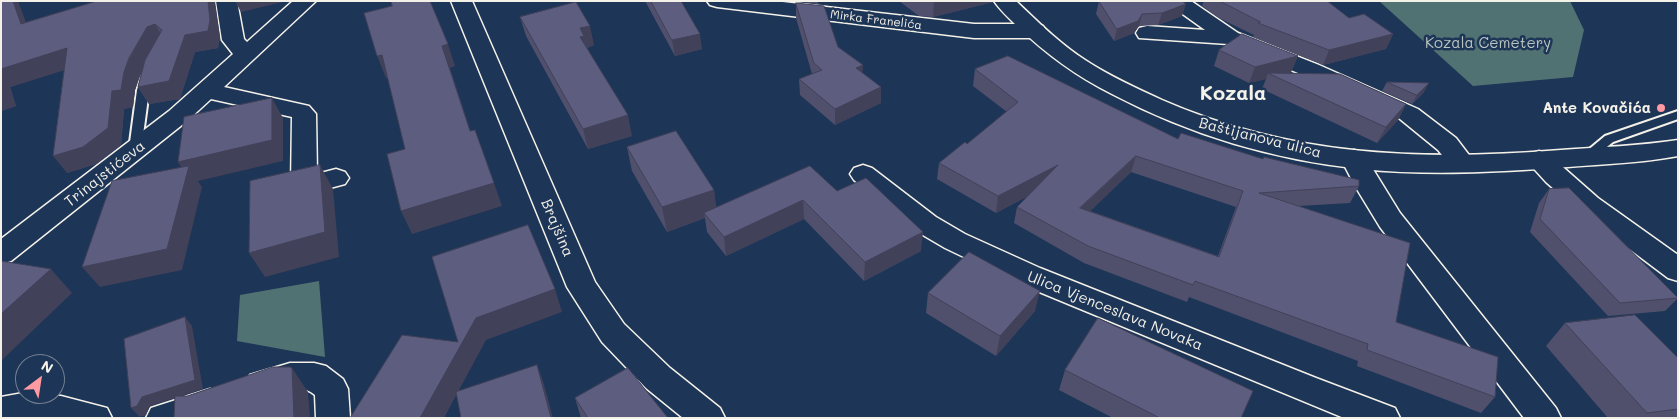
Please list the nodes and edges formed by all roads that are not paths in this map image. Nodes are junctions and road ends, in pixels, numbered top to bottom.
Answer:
1 (226, 1) edge
2 (306, 1) edge
3 (461, 1) edge
4 (717, 1) edge
5 (1004, 1) edge
6 (1177, 1) edge
7 (1035, 31) junction
8 (1147, 33) dead end
9 (1232, 38) junction
10 (246, 55) junction
11 (155, 64) edge
12 (207, 91) junction
13 (1678, 115) edge
14 (1678, 148) edge
15 (135, 150) junction
16 (1588, 156) junction
17 (1354, 160) junction
18 (1539, 160) junction
19 (1462, 163) junction
20 (863, 174) dead end
21 (336, 178) dead end
22 (1, 254) edge
23 (1678, 270) edge
24 (1, 411) edge
25 (95, 418) edge
26 (164, 418) edge
27 (333, 418) edge
28 (708, 418) edge
29 (1383, 418) edge
30 (1544, 418) edge

1 - 10 street
2 - 10 street, Trinajstićeva
3 - 28 street, Brajšina
4 - 7 street, Mirka Franelića
5 - 7 street, Baštijanova ulica
6 - 9 street
7 - 17 street, Baštijanova ulica
8 - 9 street
9 - 19 street
10 - 12 street, Trinajstićeva
11 - 15 lane
12 - 15 street, Trinajstićeva
12 - 21 street
13 - 16 lane
14 - 16 street, Baštijanova ulica
15 - 22 street, Trinajstićeva
16 - 18 street, Baštijanova ulica
17 - 19 street, Baštijanova ulica
17 - 30 street
18 - 19 street, Baštijanova ulica
18 - 23 street
20 - 29 street, Ulica Vjenceslava Novaka
24 - 25 street
26 - 27 street

